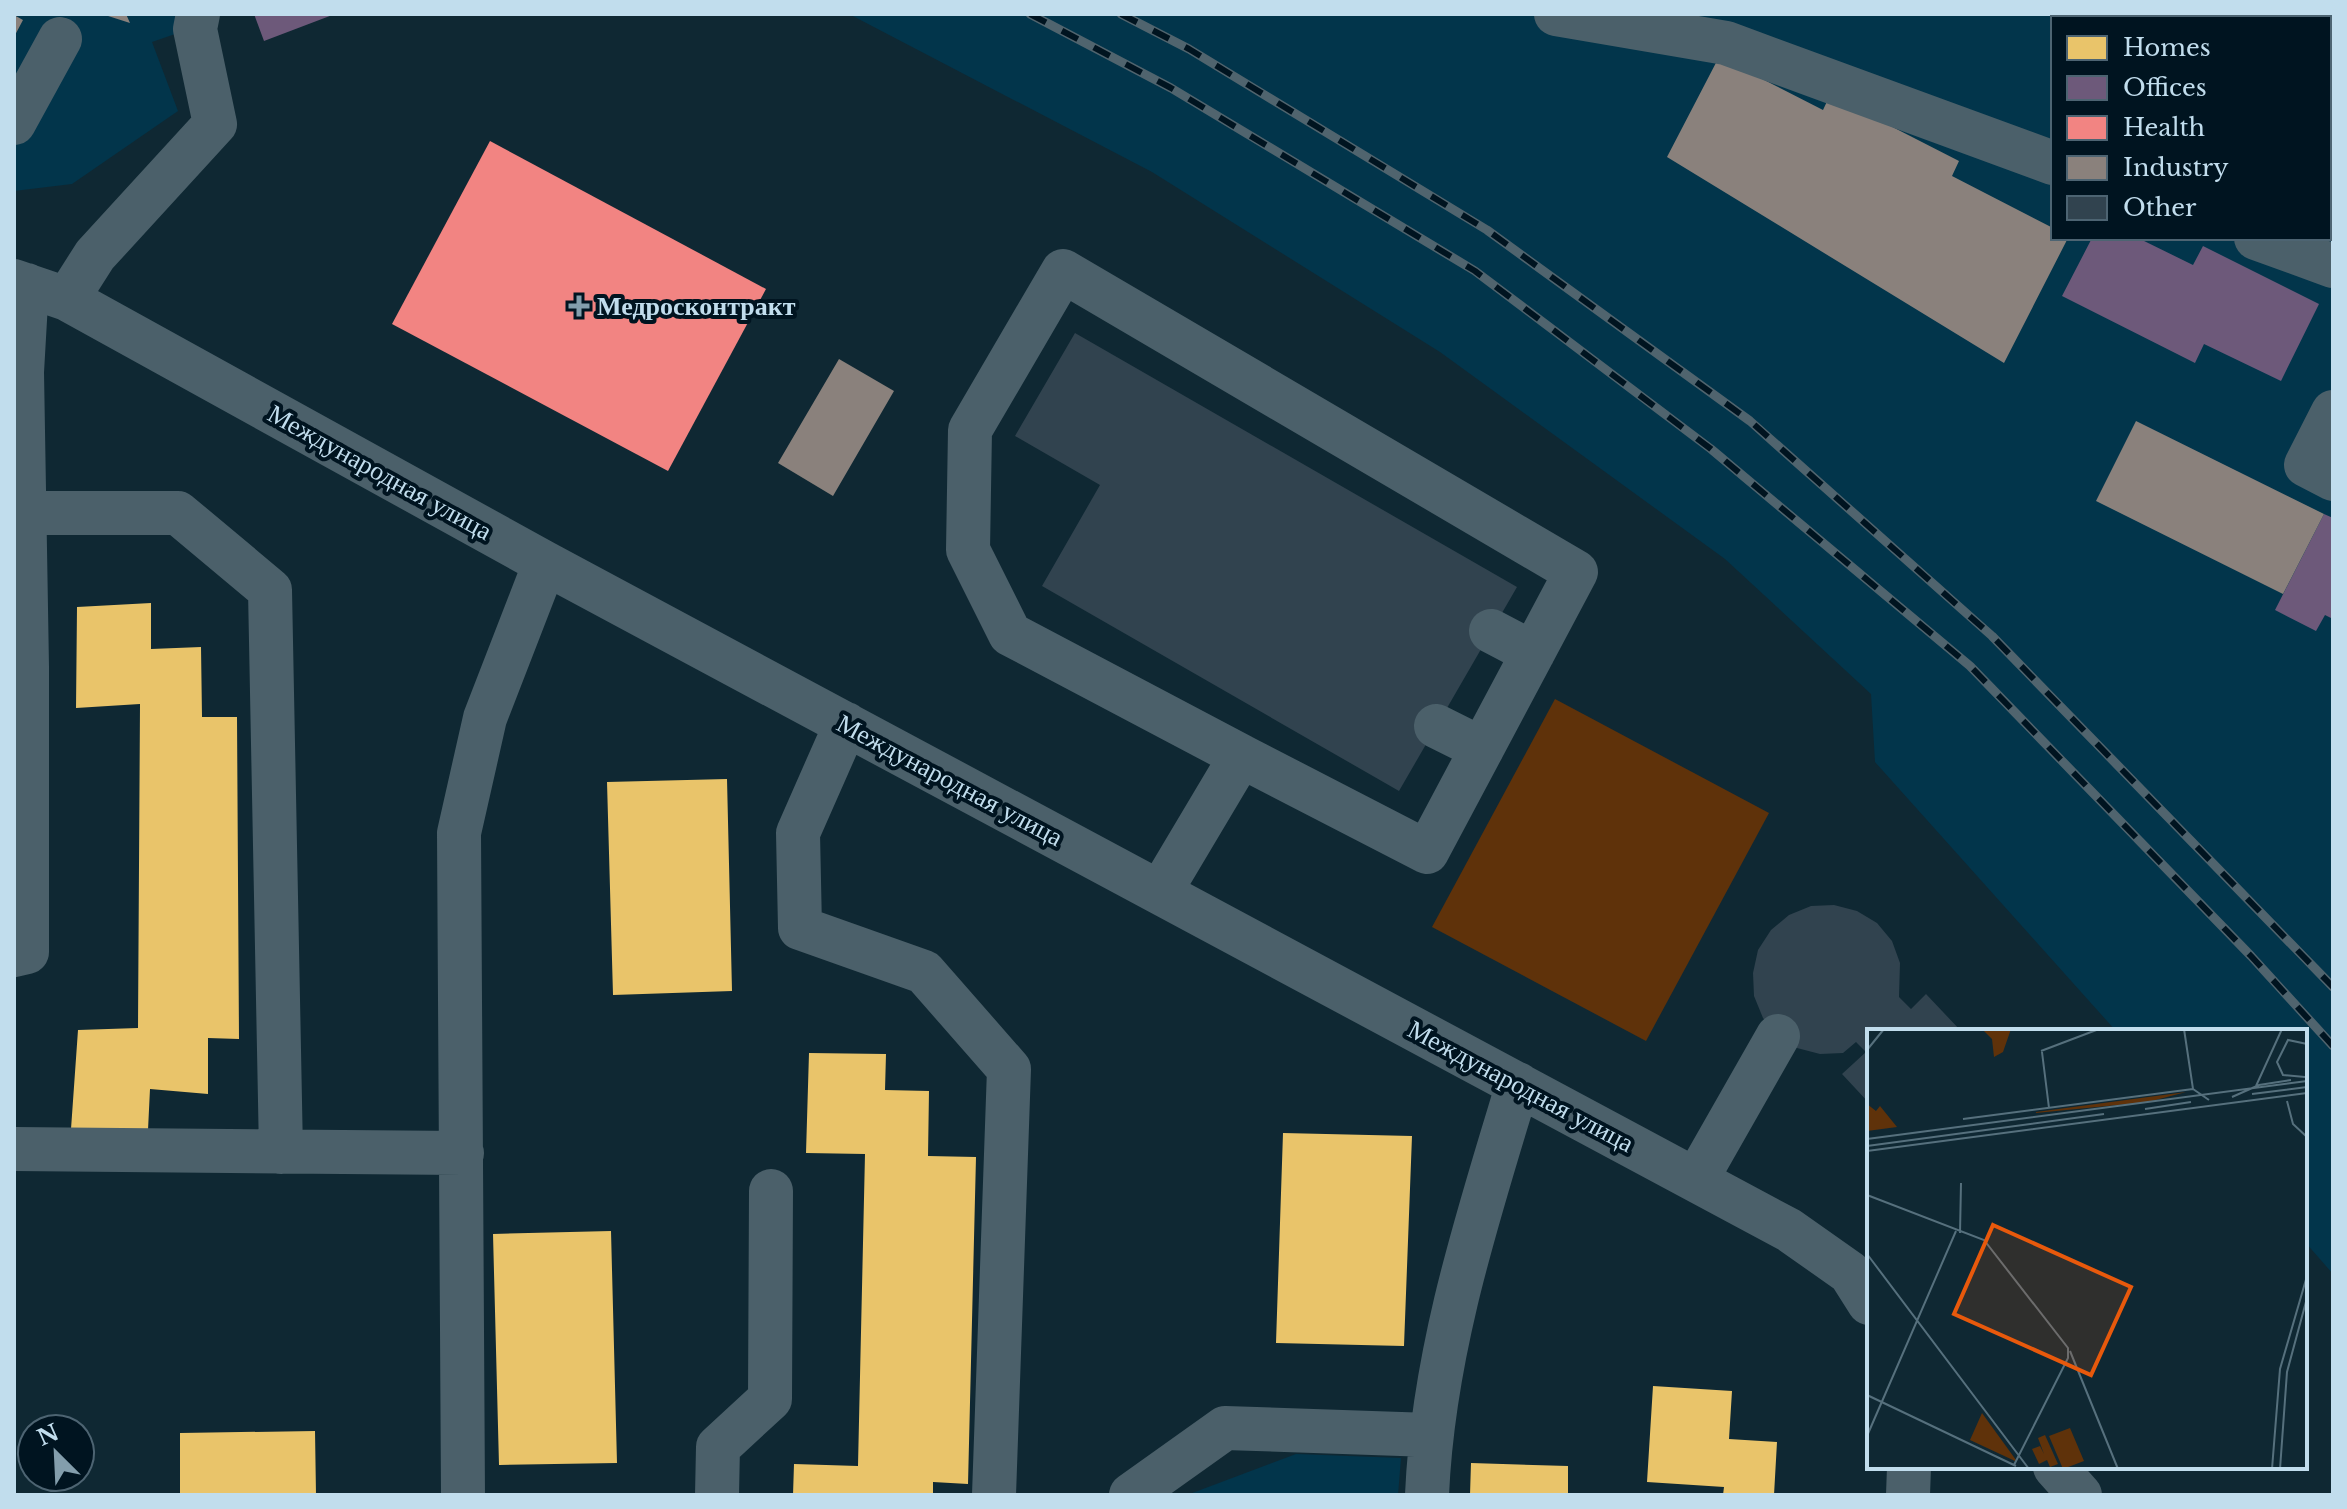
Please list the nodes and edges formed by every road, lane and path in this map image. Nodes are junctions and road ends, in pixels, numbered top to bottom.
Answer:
1 (198, 14) edge
2 (1556, 14) edge
3 (60, 39) dead end
4 (14, 123) edge
5 (2051, 162) edge
6 (2262, 240) edge
7 (2333, 266) edge
8 (36, 288) edge
9 (2333, 412) edge
10 (2333, 479) edge
11 (25, 513) junction
12 (545, 563) junction
13 (1491, 631) dead end
14 (1533, 653) junction
15 (21, 667) edge
16 (846, 724) junction
17 (1436, 726) dead end
18 (1482, 749) junction
19 (1241, 756) junction
20 (1160, 892) junction
21 (14, 955) edge
22 (1778, 1036) dead end
23 (1518, 1084) junction
24 (14, 1149) edge
25 (281, 1152) junction
26 (462, 1153) junction
27 (1696, 1180) junction
28 (771, 1191) dead end
29 (1863, 1288) edge
30 (1430, 1435) junction
31 (1909, 1469) edge
32 (2057, 1469) edge
33 (463, 1495) edge
34 (717, 1495) edge
35 (994, 1495) edge
36 (1131, 1495) edge
37 (1427, 1495) edge
38 (1908, 1495) edge
39 (2080, 1495) edge

1 - 8 street
2 - 5 street
3 - 4 street
6 - 7 street
8 - 11 street
8 - 12 street, Международная улица
9 - 10 street
11 - 15 street
11 - 25 street
12 - 16 street, Международная улица
12 - 26 street
13 - 14 street
14 - 18 street
14 - 19 street
15 - 21 street
16 - 20 street, Международная улица
16 - 35 street
17 - 18 street
18 - 19 street
19 - 20 street
20 - 23 street, Международная улица
22 - 27 street
23 - 27 street, Международная улица
23 - 30 street
24 - 25 street
25 - 26 street
26 - 33 street
27 - 29 street, Международная улица
28 - 34 street
30 - 36 street
30 - 37 street
31 - 38 street
32 - 39 street

